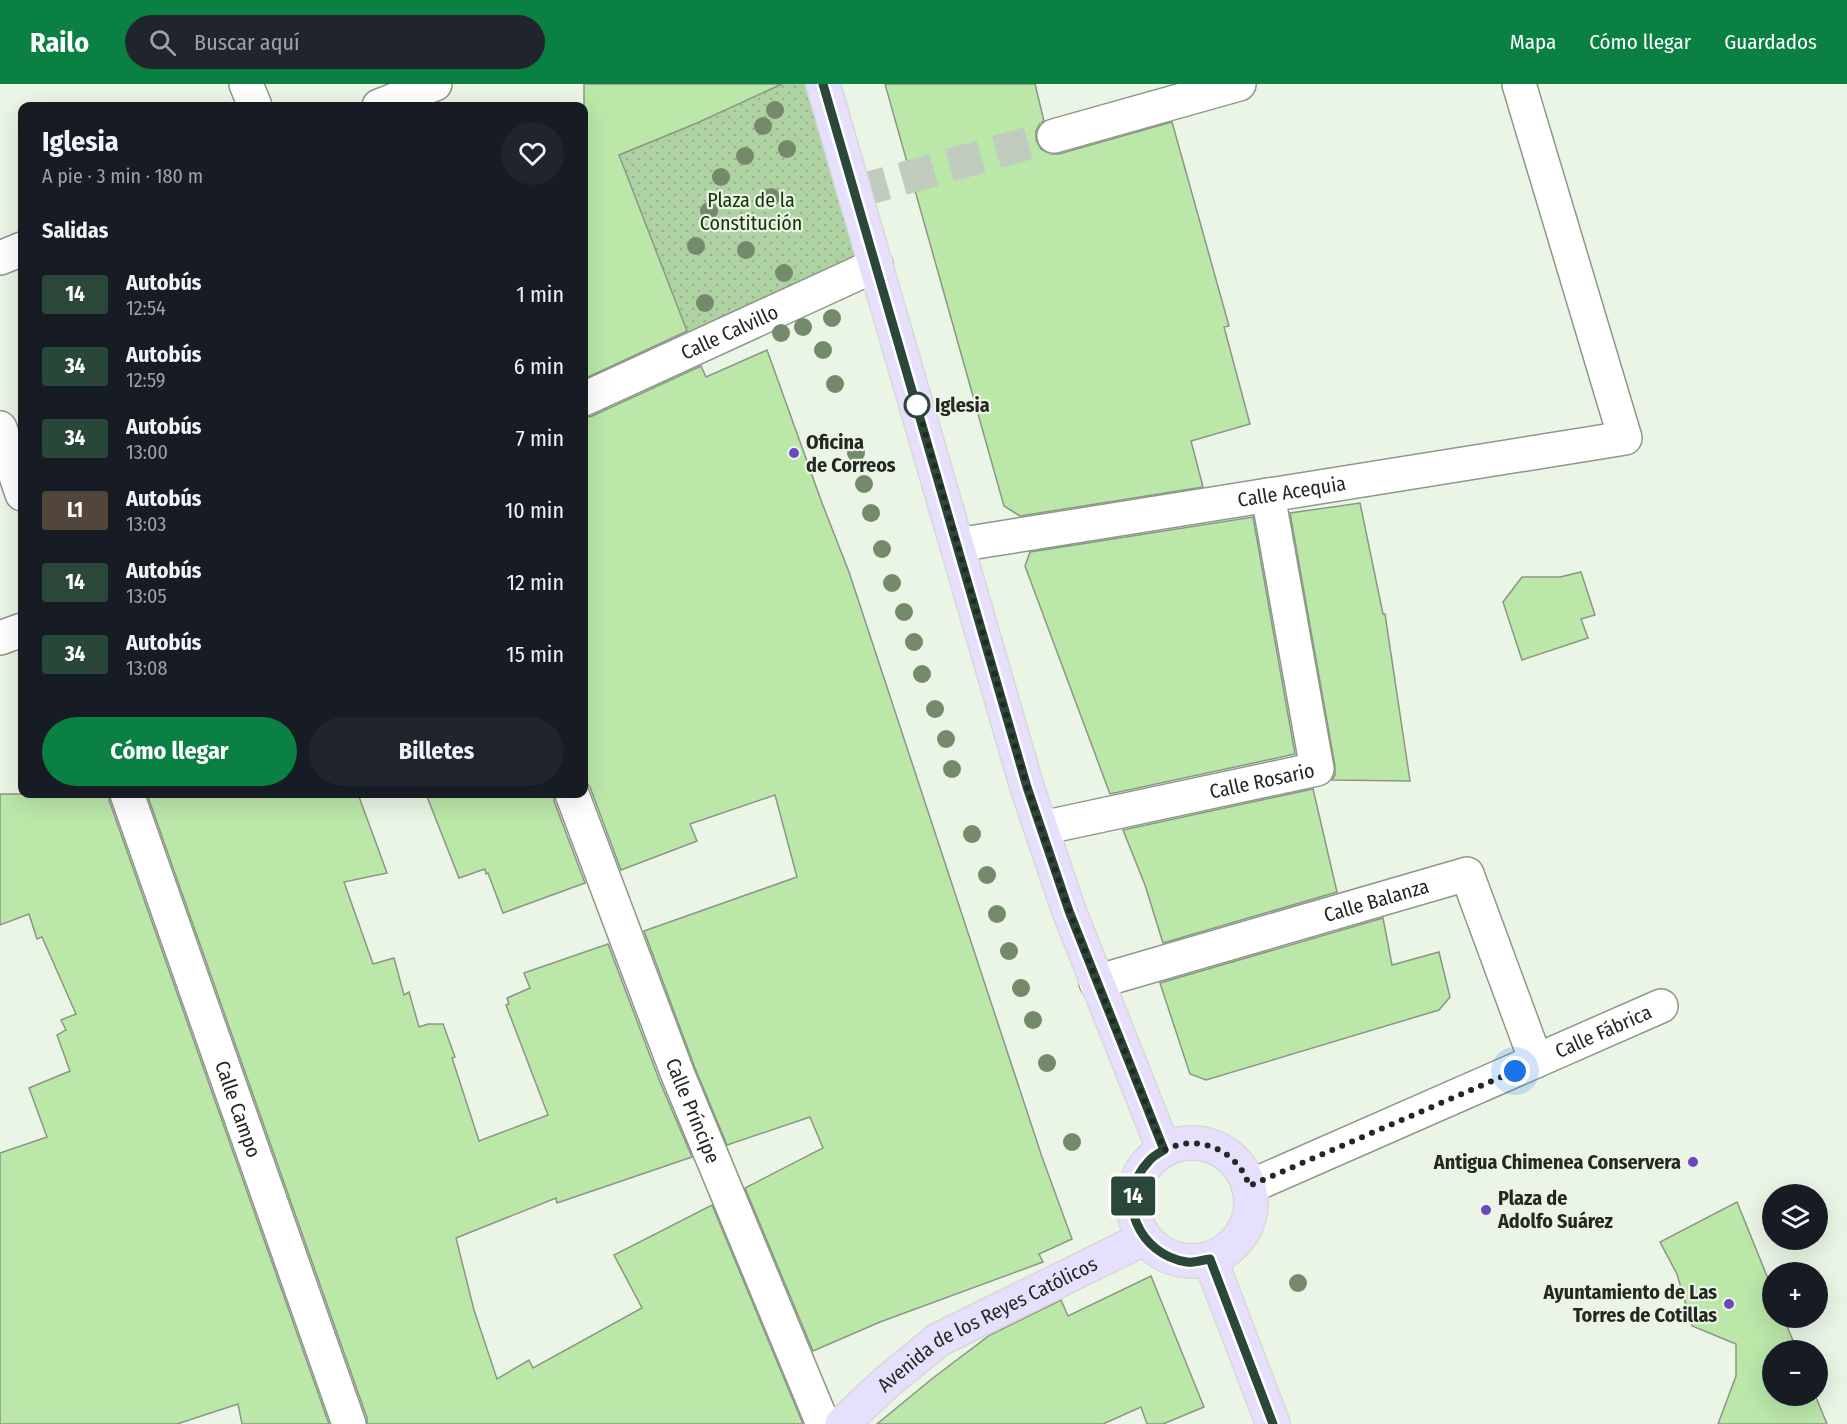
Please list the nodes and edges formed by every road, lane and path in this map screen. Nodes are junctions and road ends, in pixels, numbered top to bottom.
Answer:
1 (246, 84) edge
2 (435, 84) edge
3 (823, 84) edge
4 (1239, 84) edge
5 (1520, 84) edge
6 (253, 102) edge
7 (389, 102) edge
8 (1054, 136) tunnel mouth
9 (18, 251) edge
10 (0, 258) edge
11 (876, 265) junction
12 (588, 397) edge
13 (0, 428) edge
14 (18, 482) edge
15 (1268, 495) junction
16 (957, 545) junction
17 (18, 631) edge
18 (0, 638) edge
19 (128, 798) edge
20 (574, 798) edge
21 (1042, 828) junction
22 (1096, 982) junction
23 (1661, 1006) dead end
24 (1536, 1061) junction
25 (1164, 1150) junction
26 (1249, 1186) junction
27 (1145, 1238) junction
28 (1210, 1259) junction
29 (349, 1424) edge
30 (823, 1424) edge
31 (842, 1424) edge
32 (1274, 1424) edge

1 - 6 street
2 - 7 street
3 - 11 main road
4 - 8 street
5 - 15 street, Calle Acequia
9 - 10 street
11 - 12 street, Calle Calvillo
11 - 16 main road
13 - 14 street
15 - 16 street, Calle Acequia
15 - 21 street, Calle Rosario
16 - 21 main road
17 - 18 street
19 - 29 street, Calle Campo
20 - 30 street, Calle Príncipe
21 - 22 main road
22 - 24 street, Calle Balanza
22 - 25 main road
23 - 24 street, Calle Fábrica
24 - 26 street, Calle Fábrica
25 - 26 main road
25 - 27 main road
26 - 28 main road
27 - 28 main road
27 - 31 main road, Avenida de los Reyes Católicos
28 - 32 main road

